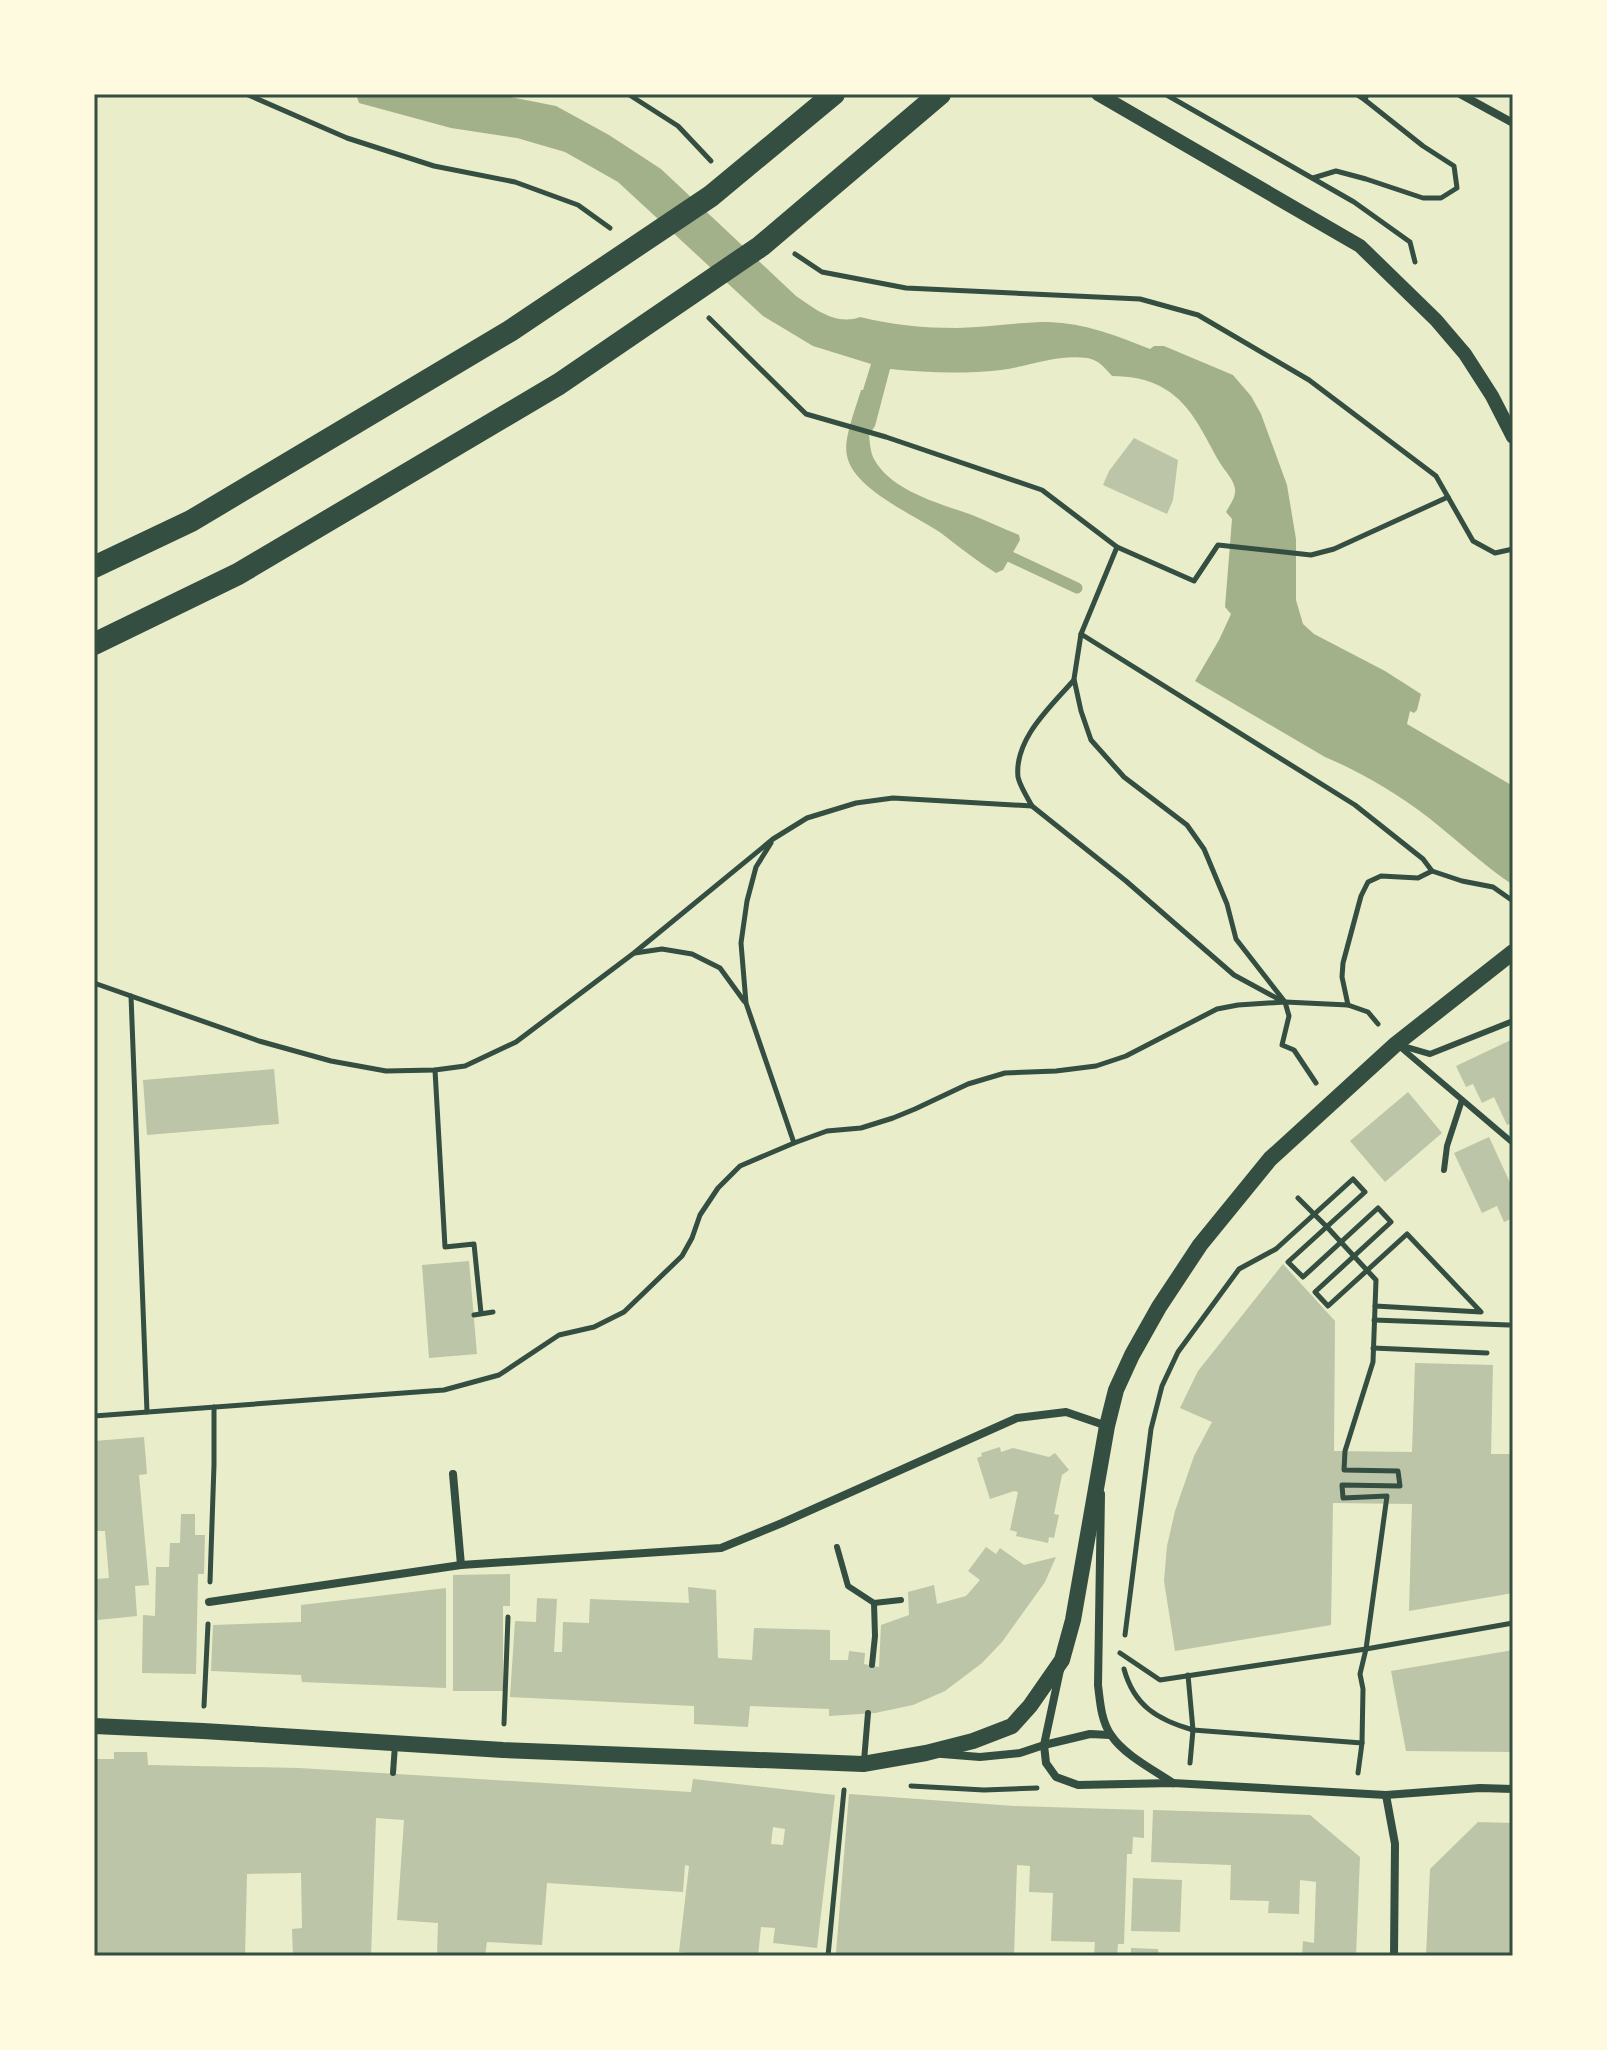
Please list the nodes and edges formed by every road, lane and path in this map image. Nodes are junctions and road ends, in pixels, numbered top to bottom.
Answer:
1 (246, 94) edge
2 (628, 94) edge
3 (834, 94) edge
4 (940, 94) edge
5 (1098, 94) edge
6 (1165, 94) edge
7 (1356, 94) edge
8 (1460, 94) edge
9 (1366, 97) edge
10 (1513, 123) edge
11 (717, 167) dead end
12 (1312, 178) junction
13 (614, 231) dead end
14 (785, 246) dead end
15 (1409, 293) junction
16 (707, 315) dead end
17 (1513, 437) edge
18 (1448, 497) junction
19 (1117, 547) junction
20 (1513, 549) edge
21 (94, 567) edge
22 (1081, 634) junction
23 (94, 644) edge
24 (1074, 679) junction
25 (1032, 806) junction
26 (773, 839) junction
27 (1432, 871) junction
28 (1513, 901) edge
29 (1513, 952) edge
30 (634, 953) junction
31 (94, 983) edge
32 (131, 996) junction
33 (1285, 1002) junction
34 (746, 1003) junction
35 (1348, 1005) junction
36 (1513, 1021) edge
37 (1396, 1044) junction
38 (435, 1070) junction
39 (1462, 1100) junction
40 (1330, 1104) junction
41 (794, 1143) junction
42 (1513, 1143) edge
43 (1444, 1170) dead end
44 (1298, 1198) dead end
45 (1315, 1214) junction
46 (1327, 1227) junction
47 (1342, 1242) junction
48 (1354, 1256) junction
49 (1368, 1270) junction
50 (1375, 1306) junction
51 (493, 1312) dead end
52 (1374, 1320) junction
53 (1509, 1325) dead end
54 (1373, 1348) junction
55 (1487, 1353) dead end
56 (214, 1407) junction
57 (147, 1412) junction
58 (94, 1416) edge
59 (1107, 1426) junction
60 (1102, 1457) junction
61 (453, 1474) dead end
62 (837, 1547) dead end
63 (461, 1565) junction
64 (901, 1600) dead end
65 (209, 1602) junction
66 (874, 1603) junction
67 (508, 1617) dead end
68 (1513, 1623) edge
69 (1366, 1649) junction
70 (1062, 1660) junction
71 (1133, 1663) dead end
72 (872, 1665) dead end
73 (1188, 1675) junction
74 (868, 1713) dead end
75 (94, 1726) edge
76 (1193, 1730) junction
77 (203, 1731) junction
78 (1110, 1735) junction
79 (395, 1743) junction
80 (1362, 1743) junction
81 (1044, 1745) junction
82 (503, 1750) junction
83 (926, 1753) junction
84 (846, 1763) junction
85 (863, 1764) junction
86 (393, 1773) dead end
87 (1173, 1783) junction
88 (1188, 1784) junction
89 (1513, 1789) edge
90 (1356, 1794) junction
91 (1386, 1795) junction
92 (828, 1956) edge
93 (1394, 1956) edge

1 - 13 path
2 - 11 path
3 - 21 highway
4 - 23 highway
5 - 15 street
6 - 12 path
7 - 9 path
8 - 10 street
9 - 12 path
12 - 15 path
14 - 18 path
15 - 17 street
16 - 19 path
18 - 19 path
18 - 20 path
19 - 22 path
22 - 24 path
22 - 27 path
24 - 25 path
24 - 33 path
25 - 26 path
25 - 33 path
26 - 30 path
26 - 34 path
27 - 28 path
27 - 35 path
29 - 37 main road
30 - 34 path
30 - 38 path
31 - 32 path
32 - 38 path
32 - 57 path
33 - 35 path
33 - 40 path
33 - 41 path
34 - 41 path
35 - 37 path
36 - 37 lane
37 - 39 lane
37 - 40 main road
38 - 51 path
39 - 42 lane
39 - 43 lane
40 - 59 main road
41 - 56 path
44 - 45 path
45 - 46 path
45 - 46 path
45 - 76 path
46 - 47 path
46 - 47 path
47 - 48 path
47 - 48 path
48 - 49 path
48 - 49 path
49 - 50 path
49 - 50 path
50 - 52 path
52 - 53 path
52 - 54 path
54 - 55 path
54 - 69 path
56 - 57 path
56 - 65 path
57 - 58 path
59 - 60 main road
59 - 63 street
60 - 70 main road
60 - 78 street
61 - 63 street
62 - 66 lane
63 - 65 street
64 - 66 lane
65 - 77 path
66 - 72 lane
67 - 82 path
68 - 69 path
69 - 73 path
69 - 80 path
70 - 81 street
70 - 83 main road
71 - 73 path
73 - 76 path
74 - 85 lane
75 - 77 main road
76 - 80 path
76 - 88 path
77 - 79 main road
78 - 81 street
78 - 87 street
79 - 82 main road
79 - 86 lane
80 - 90 path
81 - 83 street
81 - 87 street
82 - 84 main road
83 - 85 main road
84 - 85 main road
84 - 92 path
87 - 88 street
88 - 90 street
89 - 91 street
90 - 91 street
91 - 93 street

